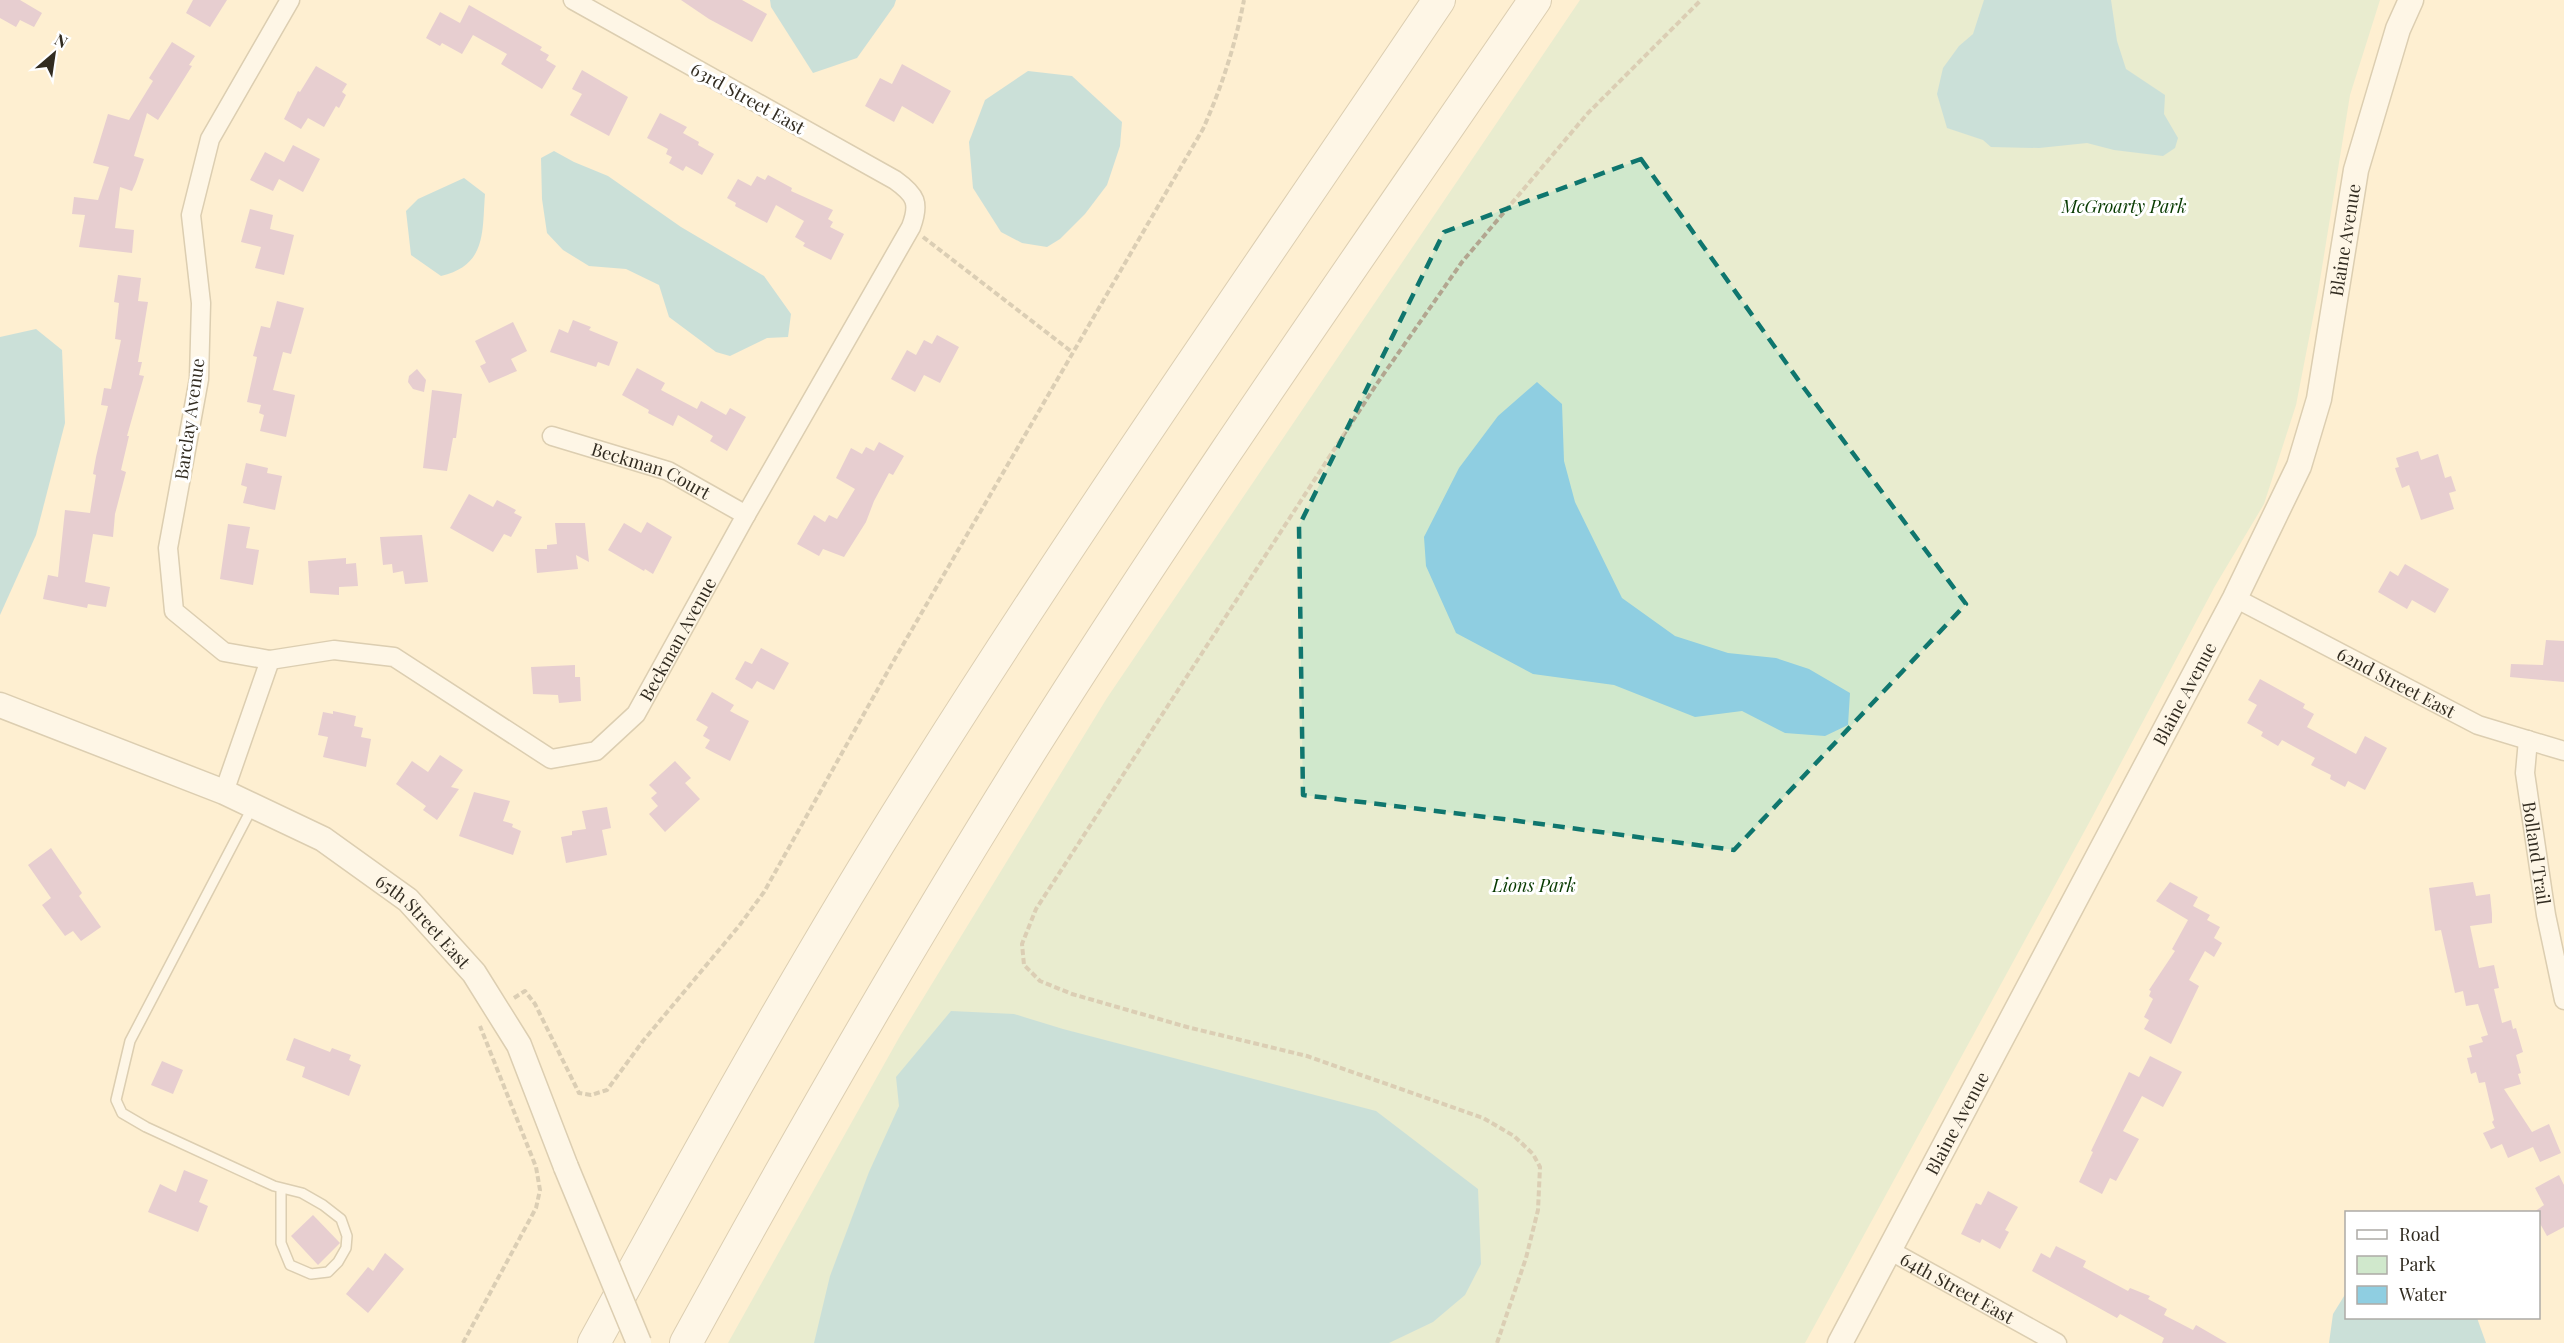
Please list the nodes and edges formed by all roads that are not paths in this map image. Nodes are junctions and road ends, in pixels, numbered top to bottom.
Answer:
1 (290, 0) edge
2 (573, 0) edge
3 (1438, 0) edge
4 (1535, 0) edge
5 (2411, 0) edge
6 (916, 203) joint
7 (552, 436) dead end
8 (746, 515) junction
9 (2235, 598) junction
10 (270, 660) junction
11 (0, 705) edge
12 (2528, 740) junction
13 (2564, 751) edge
14 (224, 792) junction
15 (253, 806) junction
16 (2564, 1000) edge
17 (281, 1188) junction
18 (1889, 1250) junction
19 (594, 1343) edge
20 (639, 1343) edge
21 (686, 1343) edge
22 (1840, 1343) edge
23 (2057, 1343) edge

1 - 10 street, Barclay Avenue
2 - 6 street, 63rd Street East
3 - 19 highway
4 - 21 highway
5 - 9 street, Blaine Avenue
6 - 8 street, Beckman Avenue
7 - 8 street, Beckman Court
8 - 10 street, Beckman Avenue
9 - 12 street, 62nd Street East
9 - 18 street, Blaine Avenue
10 - 14 street
11 - 14 street, 65th Street East
12 - 13 street, 62nd Street East
12 - 16 street, Bolland Trail
14 - 15 street, 65th Street East
15 - 17 lane
15 - 20 street, 65th Street East, bridge
17 - 17 lane
18 - 22 street, Blaine Avenue
18 - 23 street, 64th Street East

